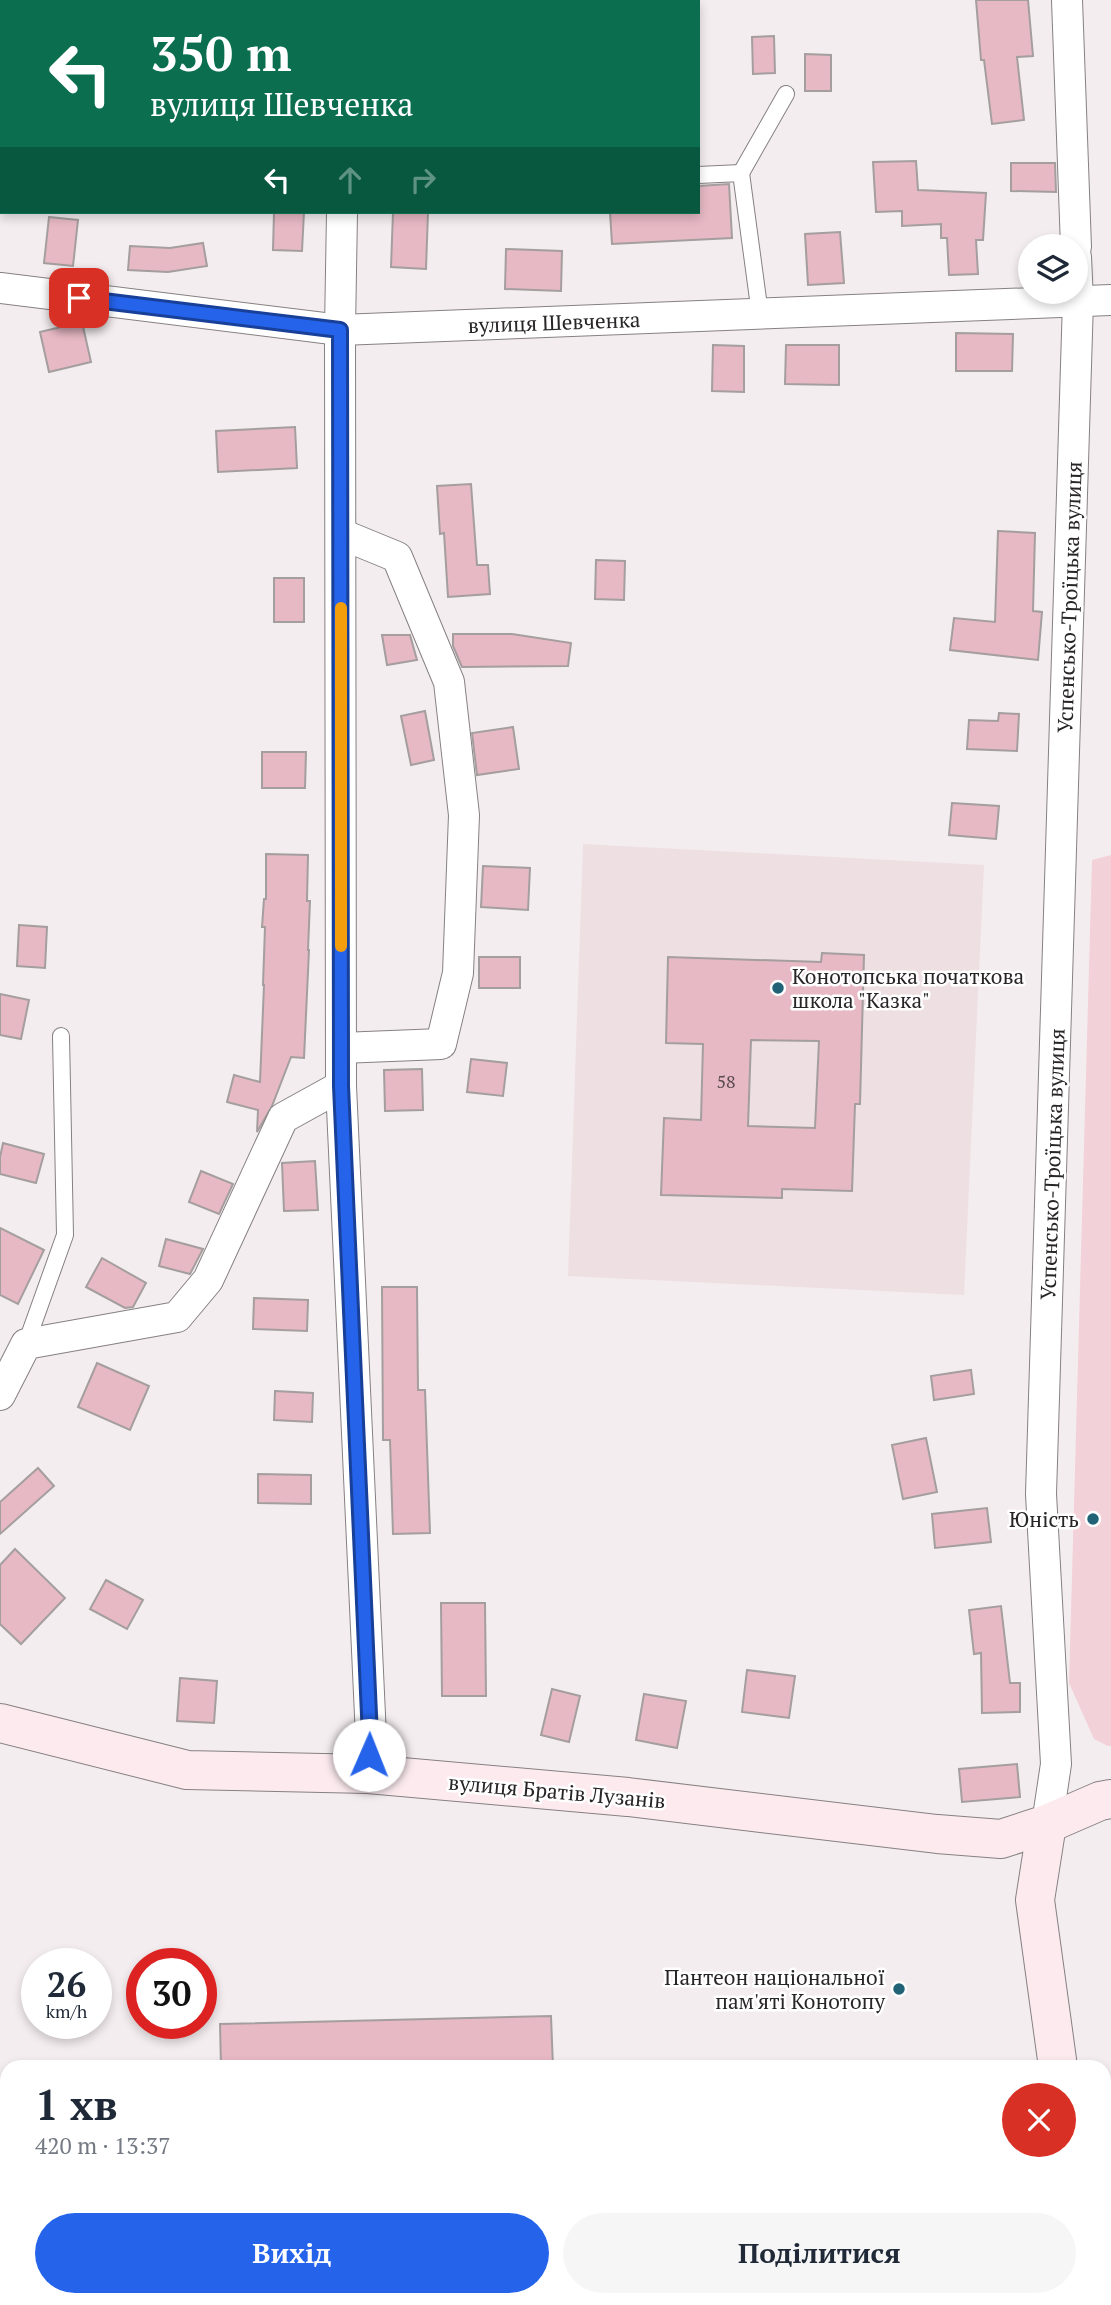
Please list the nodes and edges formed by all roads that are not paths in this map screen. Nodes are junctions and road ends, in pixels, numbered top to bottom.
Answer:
1 (1067, 0) edge
2 (786, 94) dead end
3 (741, 173) junction
4 (700, 175) edge
5 (342, 214) edge
6 (1076, 234) edge
7 (0, 288) edge
8 (1111, 300) edge
9 (1088, 301) edge
10 (1025, 304) edge
11 (1078, 304) edge
12 (760, 314) junction
13 (340, 330) junction
14 (341, 534) junction
15 (61, 1036) dead end
16 (341, 1048) junction
17 (341, 1086) junction
18 (26, 1344) junction
19 (0, 1395) edge
20 (0, 1723) edge
21 (368, 1774) junction
22 (1111, 1799) edge
23 (1047, 1824) junction
24 (1057, 2060) edge

1 - 6 street
2 - 3 lane
3 - 4 lane
3 - 12 lane
5 - 13 street
7 - 13 street, вулиця Шевченка
8 - 9 street, вулиця Шевченка
10 - 12 street, вулиця Шевченка
11 - 23 street, Успенсько-Троїцька вулиця
12 - 13 street, вулиця Шевченка
13 - 14 street
14 - 16 street
14 - 16 street
15 - 18 lane
16 - 17 street
17 - 18 street
17 - 21 street
18 - 19 street
20 - 21 main road, вулиця Братів Лузанів
21 - 23 main road, вулиця Братів Лузанів
22 - 23 main road, вулиця Братів Лузанів
23 - 24 main road, Успенсько-Троїцька вулиця

